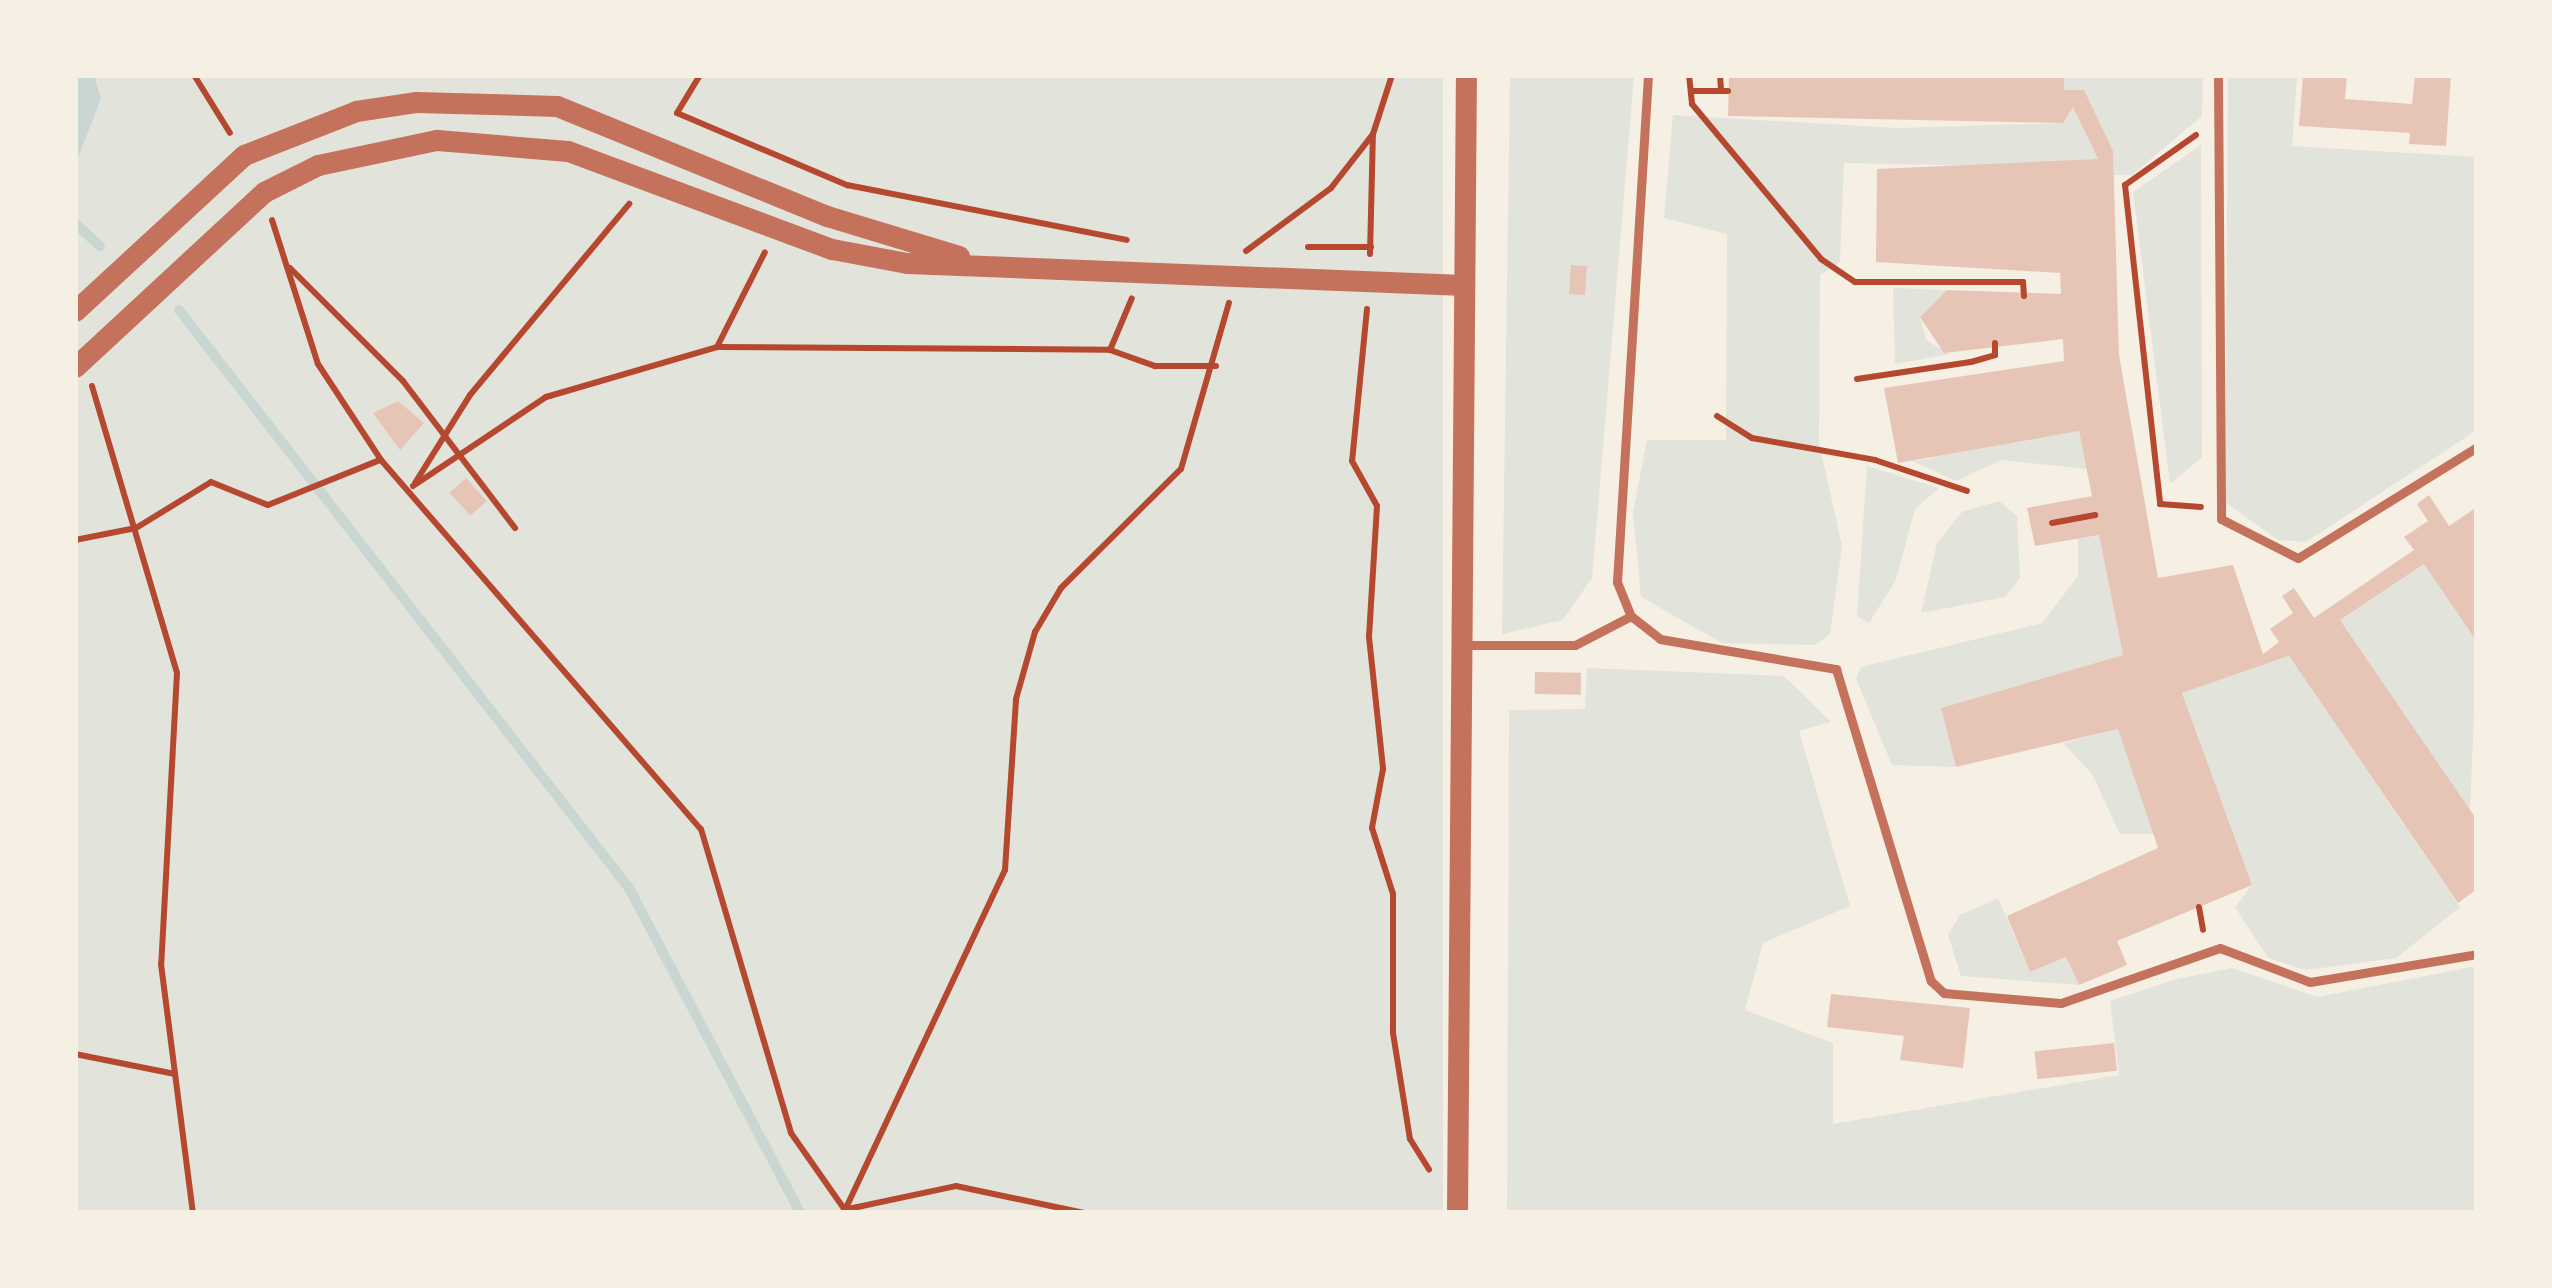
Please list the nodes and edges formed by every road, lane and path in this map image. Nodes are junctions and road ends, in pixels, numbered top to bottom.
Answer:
1 (194, 75) edge
2 (1392, 75) edge
3 (1466, 75) edge
4 (1648, 75) edge
5 (1689, 75) edge
6 (1712, 75) edge
7 (2218, 75) edge
8 (1693, 92) junction
9 (677, 113) dead end
10 (2218, 119) junction
11 (1373, 134) junction
12 (244, 155) junction
13 (264, 192) junction
14 (656, 206) dead end
15 (743, 242) dead end
16 (1142, 243) dead end
17 (1248, 247) dead end
18 (287, 264) junction
19 (997, 266) junction
20 (1370, 283) junction
21 (1464, 285) junction
22 (1231, 296) dead end
23 (2024, 296) dead end
24 (75, 311) edge
25 (1996, 343) dead end
26 (717, 346) junction
27 (78, 364) edge
28 (1216, 366) junction
29 (1857, 379) dead end
30 (1718, 416) dead end
31 (443, 434) junction
32 (2477, 447) edge
33 (381, 460) junction
34 (462, 460) junction
35 (413, 486) junction
36 (1967, 491) dead end
37 (2215, 508) junction
38 (2096, 515) dead end
39 (2052, 523) dead end
40 (515, 527) dead end
41 (136, 528) junction
42 (75, 540) edge
43 (1631, 616) junction
44 (1462, 645) junction
45 (2475, 956) edge
46 (75, 1054) edge
47 (175, 1074) junction
48 (1433, 1176) dead end
49 (846, 1212) edge
50 (193, 1213) edge
51 (1084, 1213) edge
52 (1457, 1213) edge

1 - 12 path
2 - 11 path
3 - 21 street
4 - 43 lane
5 - 8 path
6 - 8 path
7 - 10 lane
8 - 23 path
9 - 16 path
10 - 37 lane
10 - 37 path
11 - 17 path
11 - 20 path
12 - 19 street
12 - 24 street
13 - 18 path
13 - 19 street
13 - 27 street
14 - 31 path
15 - 26 path
18 - 31 path
18 - 33 path
19 - 20 street
20 - 21 street
20 - 48 path
21 - 44 street
22 - 28 path
25 - 29 path
26 - 28 path
26 - 34 path
27 - 41 path
28 - 49 path
30 - 36 path
31 - 34 path
31 - 35 path
32 - 37 lane
33 - 35 path
33 - 41 path
34 - 35 path
34 - 40 path
35 - 49 path
38 - 39 path
41 - 42 path
41 - 47 path
43 - 44 lane
43 - 45 lane
44 - 52 street
46 - 47 path
47 - 50 path
49 - 51 path

